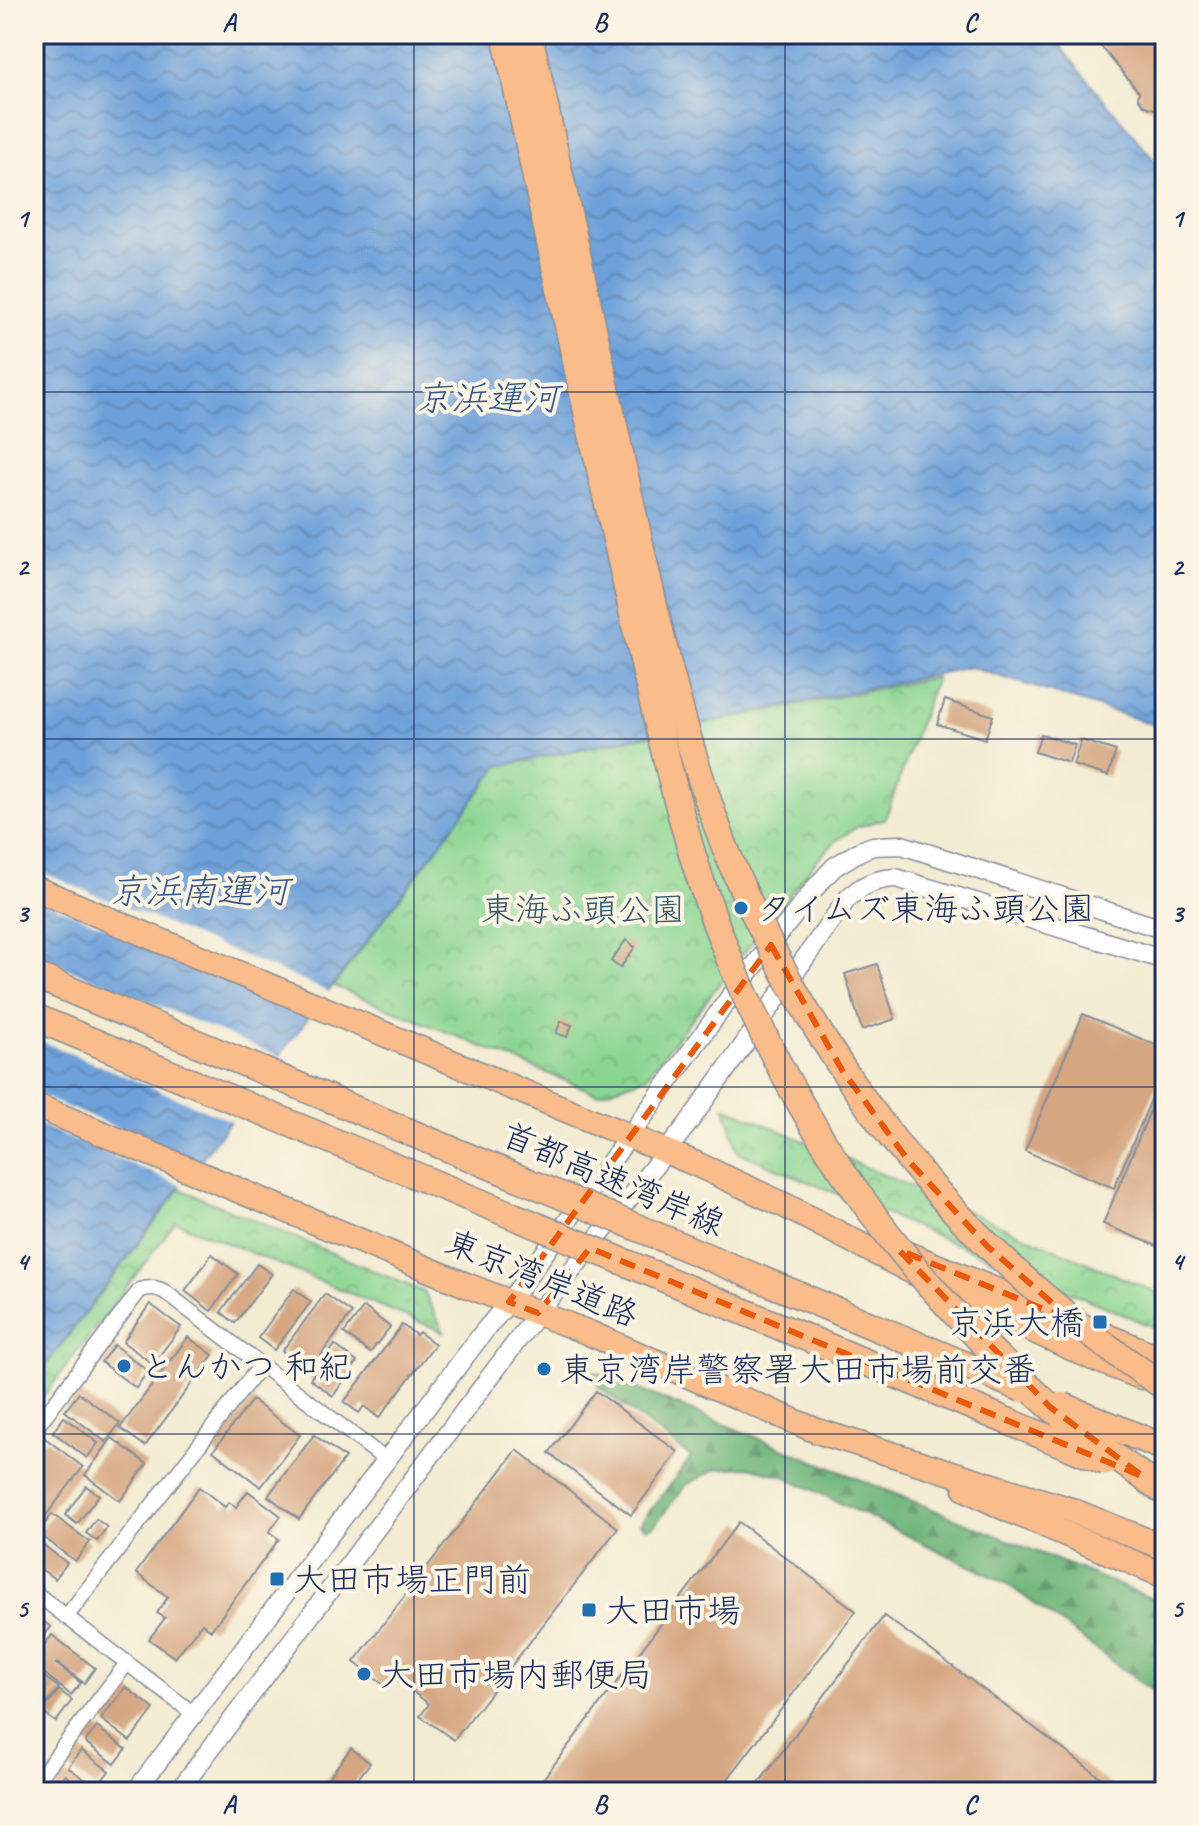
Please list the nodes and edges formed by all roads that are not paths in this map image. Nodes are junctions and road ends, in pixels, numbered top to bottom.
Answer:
1 (505, 34) edge
2 (529, 34) edge
3 (34, 888) edge
4 (1165, 930) edge
5 (1165, 960) edge
6 (34, 975) edge
7 (34, 1017) edge
8 (34, 1105) edge
9 (629, 1135) junction
10 (667, 1151) junction
11 (784, 1205) junction
12 (509, 1302) junction
13 (538, 1313) junction
14 (1165, 1360) edge
15 (261, 1365) junction
16 (1165, 1387) edge
17 (34, 1430) edge
18 (1165, 1448) edge
19 (895, 1454) junction
20 (386, 1460) junction
21 (1165, 1489) edge
22 (1165, 1548) edge
23 (1165, 1576) edge
24 (34, 1592) edge
25 (66, 1617) junction
26 (127, 1663) junction
27 (194, 1714) junction
28 (34, 1785) edge
29 (135, 1792) edge
30 (178, 1792) edge

1 - 21 highway, bridge
2 - 16 highway, bridge
3 - 9 highway
4 - 9 street
5 - 10 street
6 - 18 highway, 首都高速湾岸線, bridge
7 - 21 highway, 首都高速湾岸線, bridge
8 - 12 highway, 東京湾岸道路
9 - 10 highway
9 - 12 street
10 - 11 highway
10 - 13 street
11 - 14 highway
11 - 16 highway
12 - 13 highway, 東京湾岸道路
12 - 20 street
13 - 19 highway, 東京湾岸道路
13 - 30 street
15 - 17 street
15 - 20 street
15 - 25 street
19 - 22 highway, 東京湾岸道路
19 - 23 highway
20 - 27 street
24 - 25 street
25 - 26 street
26 - 27 street
26 - 28 street
27 - 29 street

